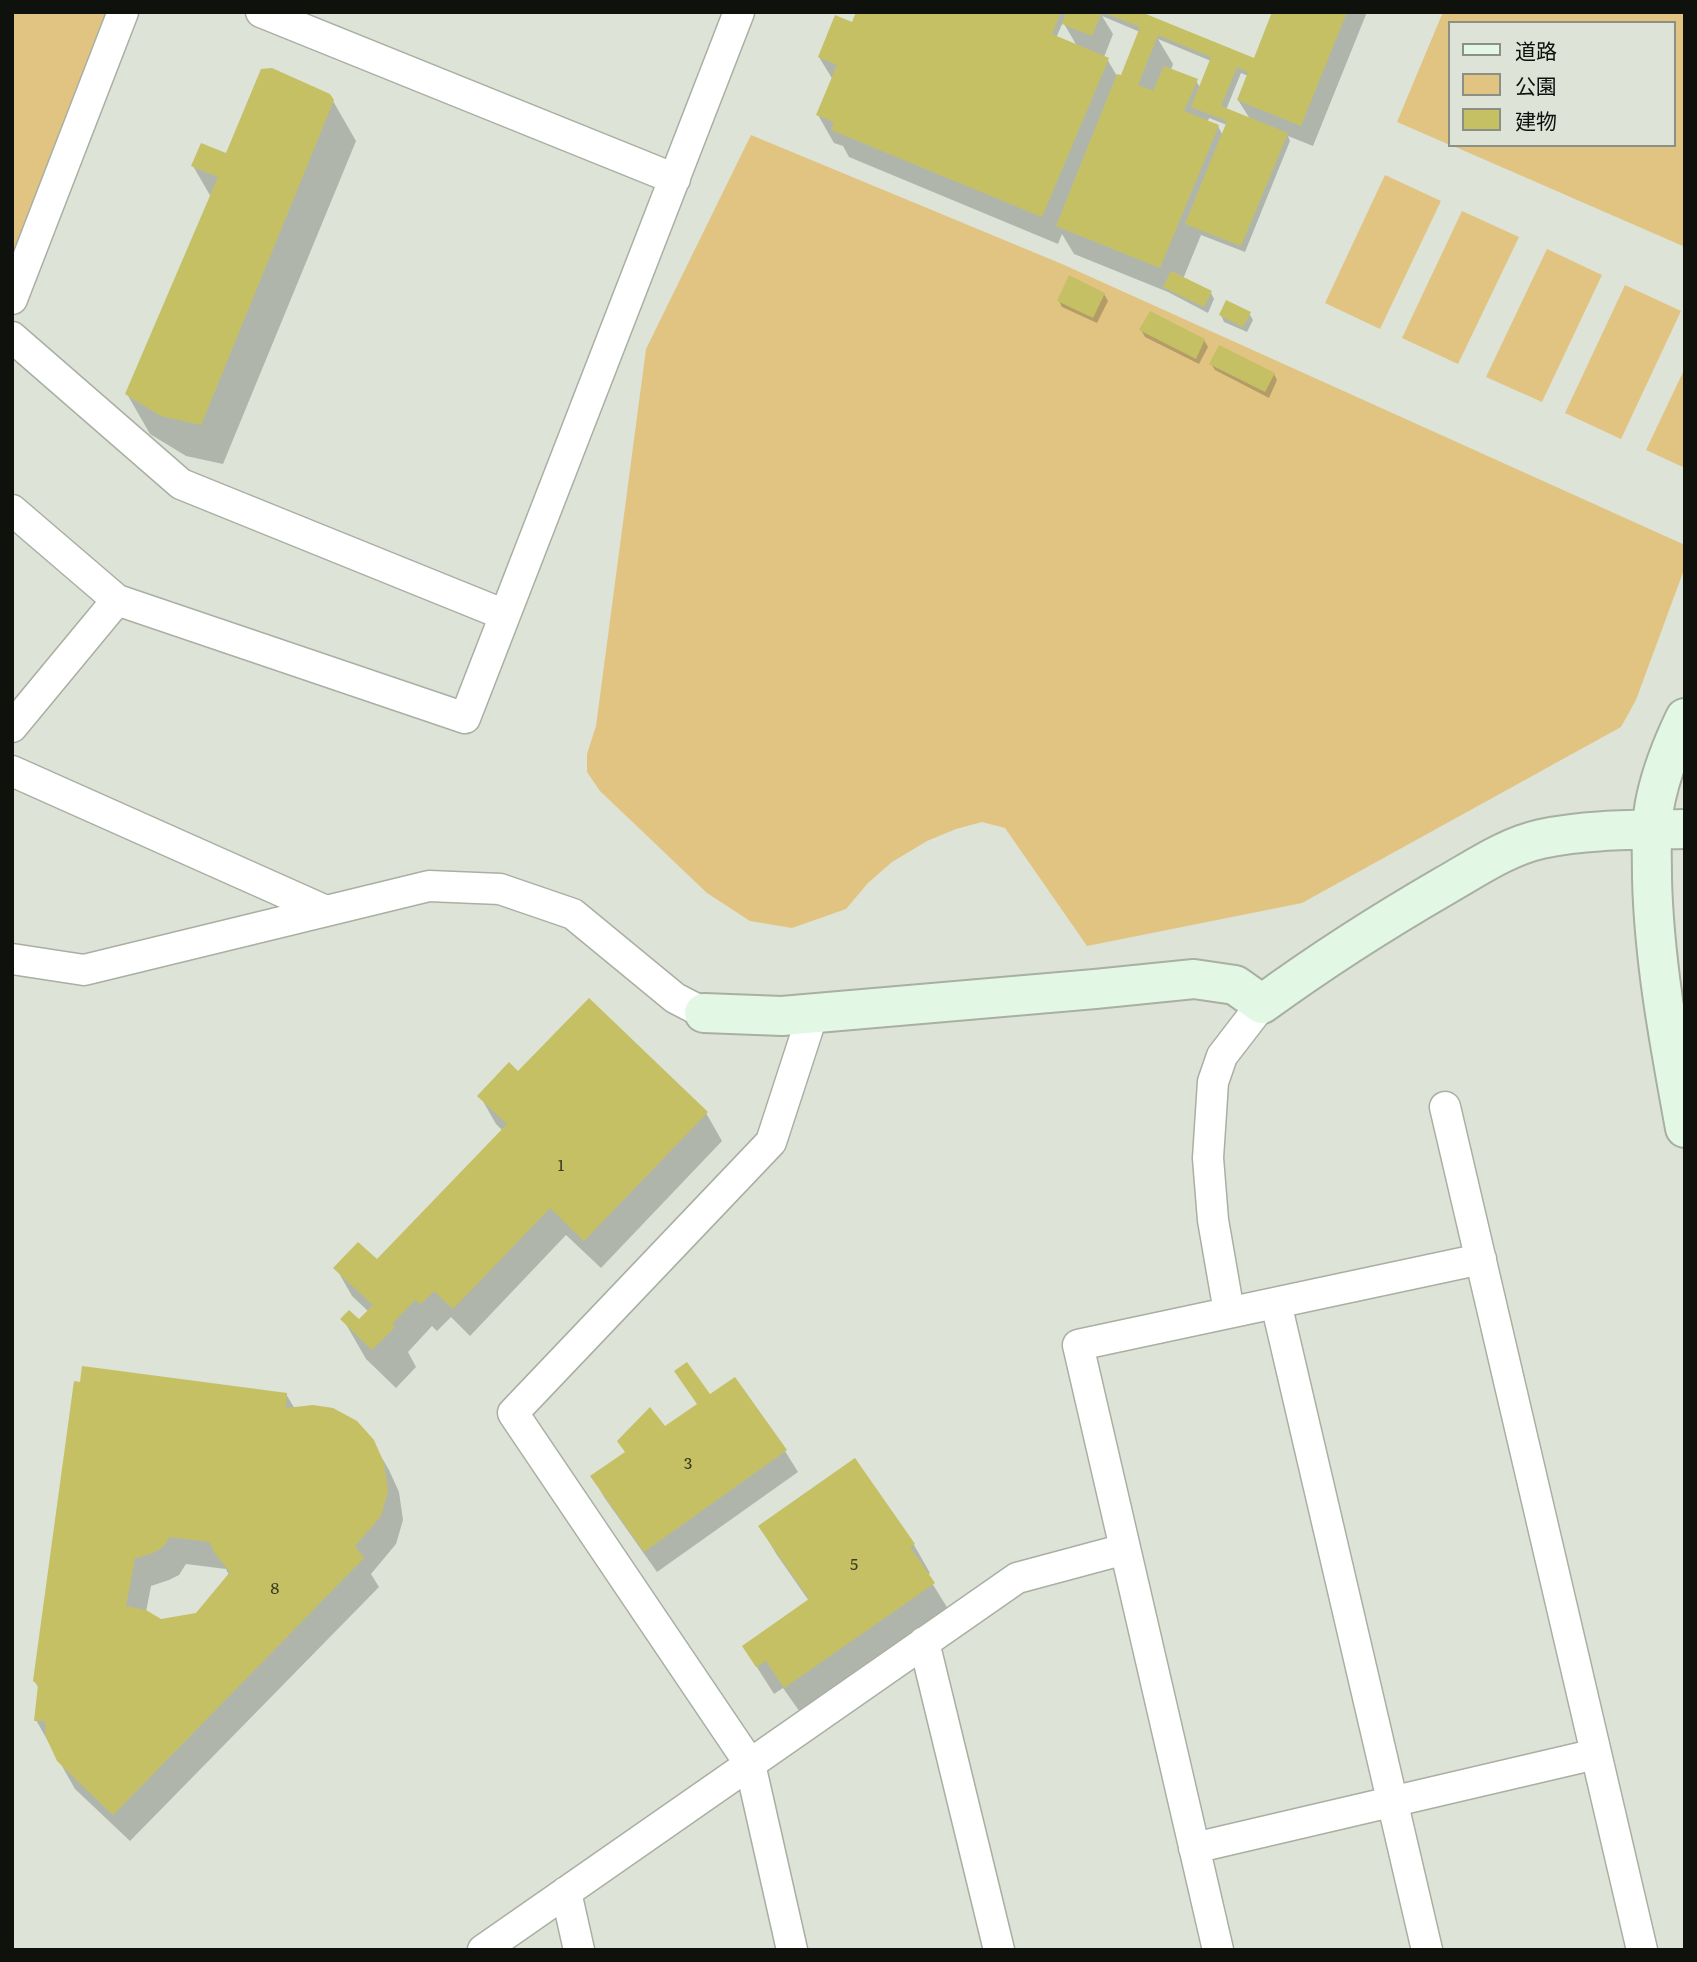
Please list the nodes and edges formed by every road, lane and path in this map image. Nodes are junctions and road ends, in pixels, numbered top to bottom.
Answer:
1 (123, 12) edge
2 (261, 12) edge
3 (740, 12) edge
4 (675, 179) junction
5 (12, 299) edge
6 (12, 337) edge
7 (12, 510) edge
8 (117, 600) junction
9 (505, 615) junction
10 (1685, 718) edge
11 (12, 727) edge
12 (12, 771) edge
13 (1668, 830) edge
14 (326, 911) junction
15 (12, 959) edge
16 (1262, 1004) junction
17 (704, 1013) joint
18 (813, 1013) junction
19 (1445, 1107) dead end
20 (1685, 1128) edge
21 (1480, 1259) junction
22 (1276, 1303) junction
23 (1229, 1312) junction
24 (1125, 1549) junction
25 (924, 1642) junction
26 (1596, 1754) junction
27 (750, 1764) junction
28 (1392, 1801) junction
29 (1195, 1848) junction
30 (566, 1892) junction
31 (483, 1950) edge
32 (579, 1950) edge
33 (792, 1950) edge
34 (999, 1950) edge
35 (1218, 1950) edge
36 (1427, 1950) edge
37 (1642, 1950) edge

1 - 5 street
2 - 4 street
3 - 4 street
4 - 9 street
6 - 9 street
7 - 8 street
8 - 9 street
8 - 11 street
10 - 13 street
12 - 14 street
13 - 16 street
13 - 20 street
14 - 15 street
14 - 17 street
16 - 18 street
16 - 23 street
17 - 18 street
18 - 27 street
19 - 21 street
21 - 22 street
21 - 26 street
22 - 23 street
22 - 28 street
23 - 24 street
24 - 25 street
24 - 29 street
25 - 27 street
25 - 34 street
26 - 28 street
26 - 37 street
27 - 30 street
27 - 33 street
28 - 29 street
28 - 36 street
29 - 35 street
30 - 31 street
30 - 32 street

